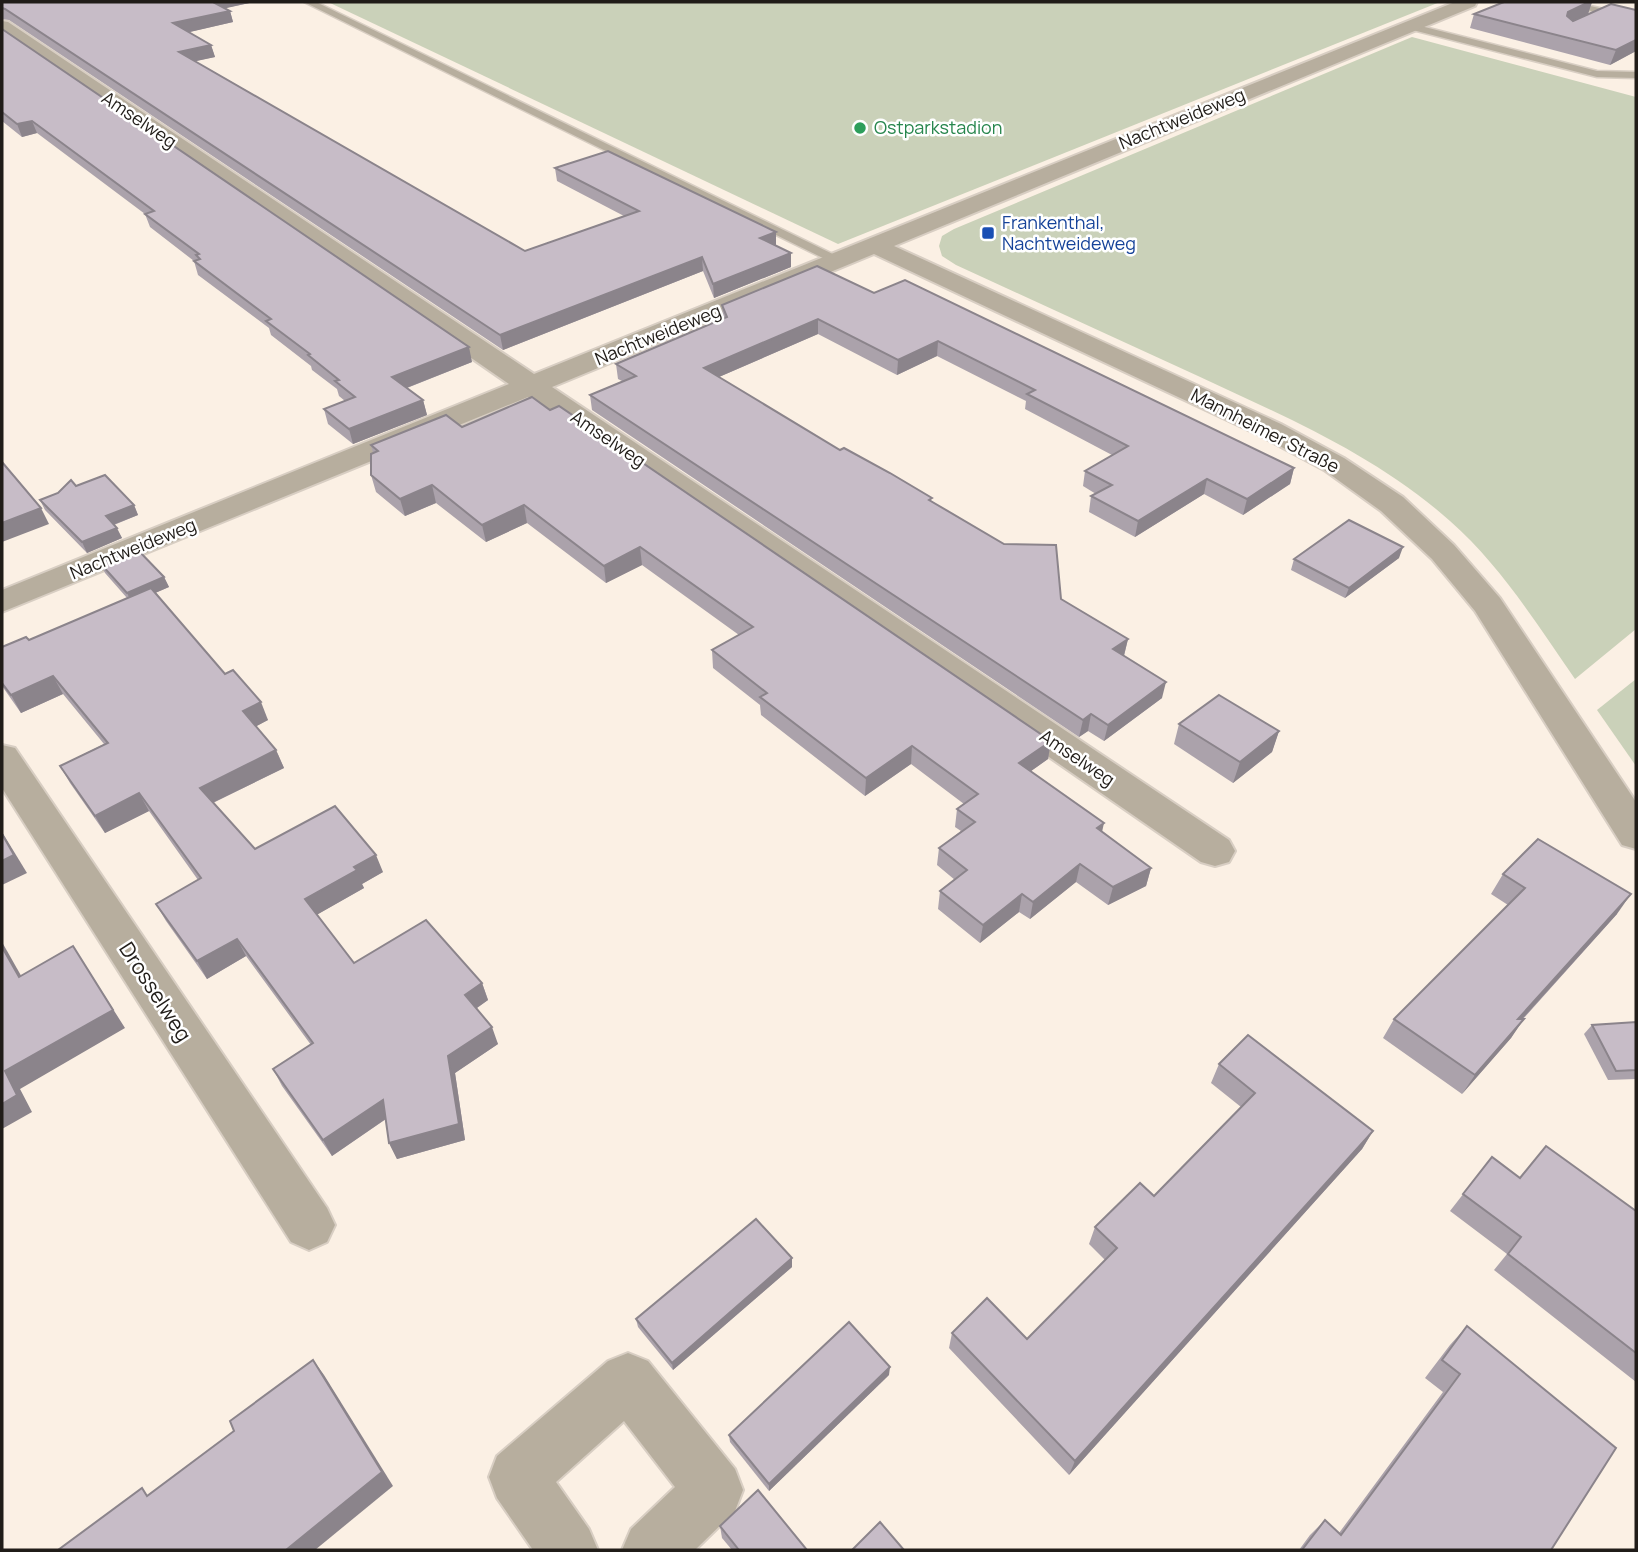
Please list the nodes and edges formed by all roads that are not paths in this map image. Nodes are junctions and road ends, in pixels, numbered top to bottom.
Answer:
1 (309, 2) edge
2 (1469, 2) edge
3 (1560, 2) edge
4 (1606, 12) junction
5 (1594, 18) edge
6 (1636, 19) edge
7 (2, 26) edge
8 (1409, 26) junction
9 (1636, 75) edge
10 (874, 245) junction
11 (838, 260) junction
12 (531, 387) junction
13 (2, 602) edge
14 (2, 758) edge
15 (1636, 834) edge
16 (1215, 851) dead end
17 (309, 1225) dead end
18 (568, 1550) edge
19 (652, 1550) edge

1 - 11 lane
2 - 8 street, Nachtweideweg
3 - 4 lane
4 - 5 lane
4 - 6 lane
7 - 12 street, Amselweg
8 - 9 lane
8 - 10 street, Nachtweideweg
10 - 11 street, Nachtweideweg
10 - 15 street, Mannheimer Straße
11 - 12 street, Nachtweideweg
12 - 13 street, Nachtweideweg
12 - 16 street, Amselweg
14 - 17 street, Drosselweg
18 - 19 street

